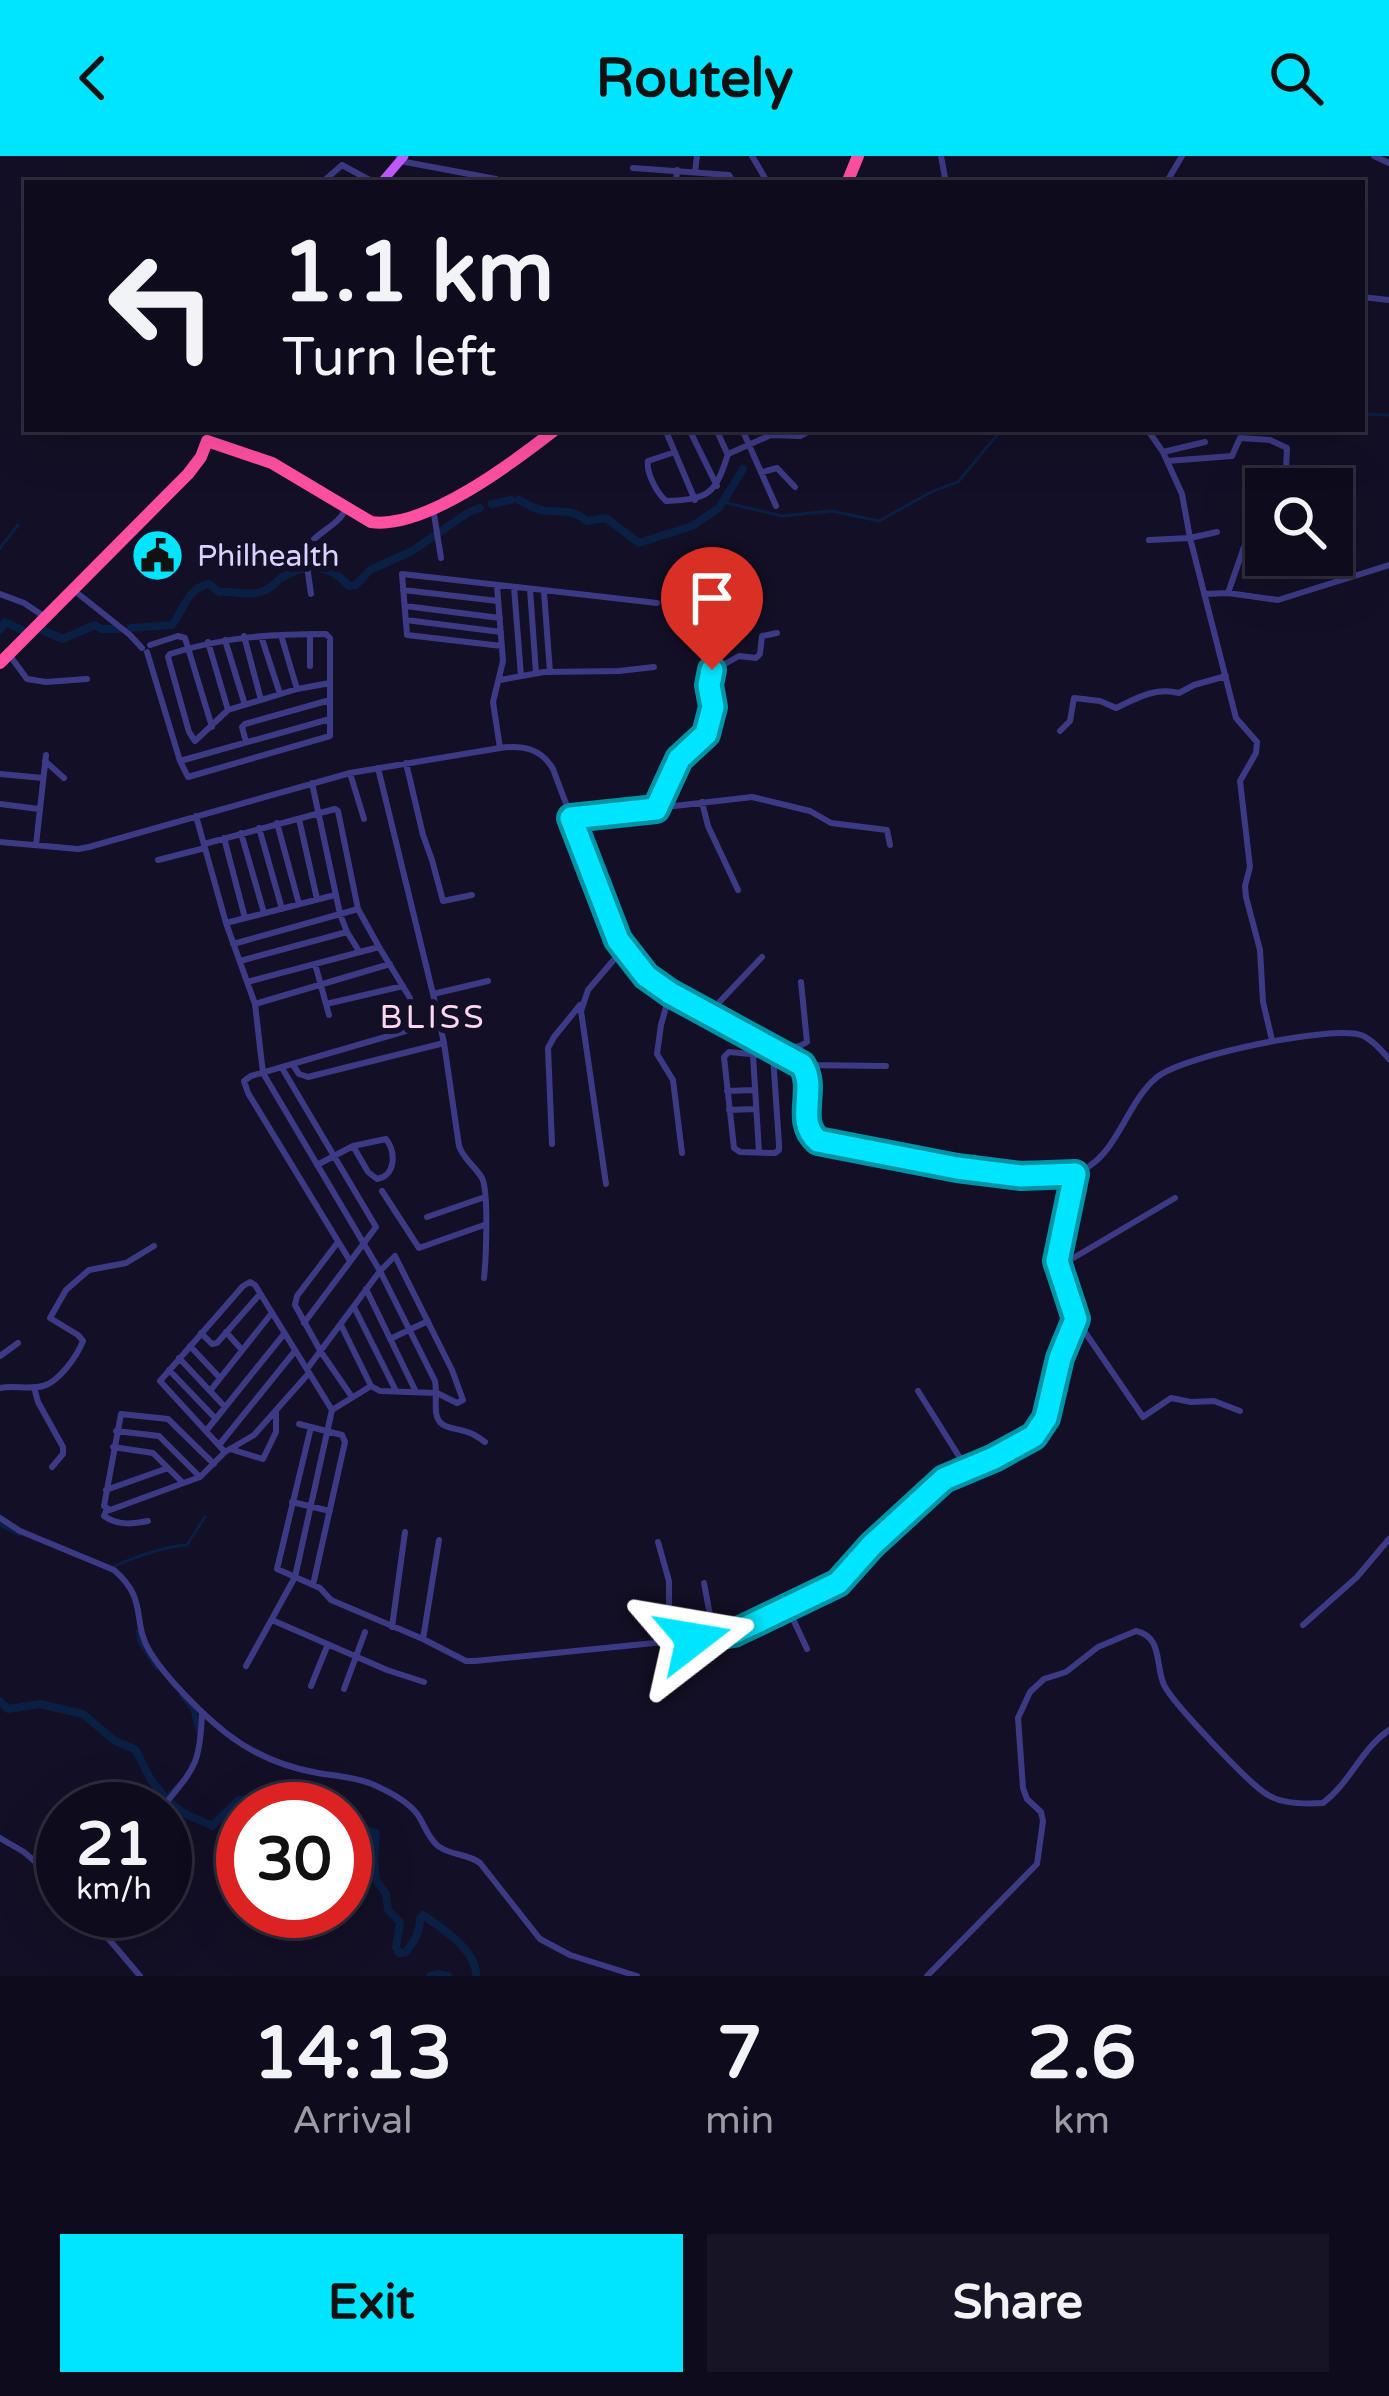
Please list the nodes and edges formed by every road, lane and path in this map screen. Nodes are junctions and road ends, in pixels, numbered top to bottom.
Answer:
1 (697, 156) edge
2 (1374, 156) edge
3 (400, 158) edge
4 (1389, 164) edge
5 (633, 167) dead end
6 (677, 170) junction
7 (695, 172) junction
8 (325, 180) edge
9 (372, 180) edge
10 (497, 180) edge
11 (676, 180) edge
12 (733, 180) edge
13 (552, 432) edge
14 (666, 432) edge
15 (690, 432) edge
16 (717, 432) edge
17 (743, 432) edge
18 (770, 432) edge
19 (793, 432) edge
20 (1149, 432) edge
21 (208, 435) edge
22 (1205, 442) dead end
23 (749, 444) junction
24 (675, 452) junction
25 (1163, 452) junction
26 (242, 454) junction
27 (728, 454) junction
28 (201, 457) junction
29 (1167, 461) junction
30 (1286, 468) edge
31 (762, 472) junction
32 (717, 486) junction
33 (795, 487) dead end
34 (695, 500) junction
35 (776, 506) dead end
36 (433, 507) junction
37 (346, 508) junction
38 (1217, 532) dead end
39 (1190, 538) junction
40 (1149, 540) dead end
41 (1245, 546) edge
42 (441, 558) dead end
43 (1389, 565) edge
44 (497, 585) junction
45 (514, 587) junction
46 (530, 589) junction
47 (73, 590) junction
48 (404, 590) junction
49 (544, 590) junction
50 (1228, 593) junction
51 (0, 594) edge
52 (311, 594) dead end
53 (1204, 594) junction
54 (498, 602) junction
55 (657, 603) dead end
56 (405, 606) junction
57 (45, 617) junction
58 (500, 618) junction
59 (406, 620) junction
60 (501, 632) junction
61 (777, 633) dead end
62 (310, 634) junction
63 (281, 635) junction
64 (244, 636) junction
65 (261, 636) junction
66 (224, 638) junction
67 (208, 642) junction
68 (502, 646) junction
69 (146, 647) junction
70 (188, 648) junction
71 (5, 658) edge
72 (654, 667) dead end
73 (292, 671) junction
74 (550, 672) junction
75 (536, 673) junction
76 (521, 676) junction
77 (1226, 676) junction
78 (87, 679) dead end
79 (500, 680) junction
80 (330, 683) junction
81 (297, 689) junction
82 (280, 694) junction
83 (261, 700) junction
84 (330, 700) junction
85 (245, 705) junction
86 (228, 710) junction
87 (330, 719) junction
88 (212, 727) junction
89 (1060, 731) dead end
90 (246, 742) junction
91 (500, 748) junction
92 (180, 761) junction
93 (406, 764) junction
94 (378, 768) junction
95 (350, 773) junction
96 (0, 774) edge
97 (43, 778) junction
98 (64, 778) dead end
99 (312, 783) junction
100 (702, 802) junction
101 (0, 804) edge
102 (39, 809) junction
103 (656, 809) junction
104 (318, 811) junction
105 (196, 815) junction
106 (364, 818) dead end
107 (571, 818) junction
108 (299, 819) junction
109 (277, 823) junction
110 (259, 828) junction
111 (241, 833) junction
112 (224, 838) junction
113 (0, 842) edge
114 (36, 845) junction
115 (890, 845) dead end
116 (204, 846) junction
117 (158, 860) dead end
118 (738, 890) dead end
119 (335, 895) junction
120 (472, 895) dead end
121 (317, 899) junction
122 (299, 904) junction
123 (282, 908) junction
124 (358, 909) junction
125 (264, 913) junction
126 (340, 914) junction
127 (245, 918) junction
128 (226, 923) junction
129 (346, 932) junction
130 (232, 944) junction
131 (380, 946) junction
132 (623, 949) junction
133 (360, 952) junction
134 (762, 957) dead end
135 (239, 962) junction
136 (315, 964) junction
137 (390, 964) junction
138 (488, 980) dead end
139 (247, 982) junction
140 (801, 982) dead end
141 (320, 985) junction
142 (403, 986) junction
143 (670, 993) junction
144 (433, 994) junction
145 (410, 998) dead end
146 (582, 1003) junction
147 (255, 1004) junction
148 (326, 1004) junction
149 (709, 1013) junction
150 (329, 1015) dead end
151 (440, 1021) junction
152 (1272, 1042) junction
153 (444, 1043) junction
154 (344, 1050) junction
155 (772, 1051) junction
156 (753, 1055) junction
157 (1389, 1059) edge
158 (292, 1065) junction
159 (802, 1065) junction
160 (348, 1066) junction
161 (886, 1066) dead end
162 (282, 1068) junction
163 (263, 1073) junction
164 (755, 1090) junction
165 (727, 1091) junction
166 (756, 1108) junction
167 (729, 1110) junction
168 (552, 1144) dead end
169 (352, 1146) junction
170 (759, 1152) junction
171 (682, 1153) dead end
172 (334, 1155) junction
173 (317, 1165) junction
174 (1075, 1174) junction
175 (605, 1184) dead end
176 (382, 1191) dead end
177 (485, 1197) junction
178 (1175, 1198) dead end
179 (427, 1217) dead end
180 (484, 1225) junction
181 (338, 1242) junction
182 (364, 1245) junction
183 (154, 1246) dead end
184 (350, 1261) junction
185 (1058, 1268) junction
186 (380, 1270) junction
187 (484, 1278) dead end
188 (366, 1289) junction
189 (260, 1294) junction
190 (354, 1307) junction
191 (272, 1313) junction
192 (1076, 1319) junction
193 (428, 1321) junction
194 (304, 1323) junction
195 (341, 1324) junction
196 (410, 1330) junction
197 (226, 1332) junction
198 (201, 1333) junction
199 (284, 1334) junction
200 (390, 1339) junction
201 (18, 1343) dead end
202 (190, 1346) junction
203 (242, 1350) junction
204 (295, 1351) junction
205 (321, 1352) junction
206 (0, 1356) edge
207 (179, 1358) junction
208 (169, 1370) junction
209 (308, 1371) junction
210 (220, 1378) junction
211 (371, 1386) junction
212 (34, 1387) junction
213 (0, 1388) edge
214 (210, 1391) junction
215 (396, 1391) junction
216 (919, 1391) dead end
217 (416, 1392) junction
218 (437, 1393) junction
219 (352, 1396) junction
220 (225, 1407) junction
221 (276, 1409) junction
222 (332, 1410) junction
223 (1240, 1411) dead end
224 (216, 1419) junction
225 (299, 1424) dead end
226 (311, 1427) junction
227 (327, 1430) junction
228 (116, 1431) junction
229 (206, 1431) junction
230 (485, 1442) dead end
231 (113, 1447) junction
232 (225, 1449) junction
233 (214, 1464) junction
234 (52, 1467) dead end
235 (168, 1468) junction
236 (968, 1468) junction
237 (200, 1477) junction
238 (183, 1483) junction
239 (106, 1490) junction
240 (292, 1502) junction
241 (311, 1506) junction
242 (107, 1509) junction
243 (330, 1511) junction
244 (0, 1518) edge
245 (148, 1521) dead end
246 (405, 1532) dead end
247 (1389, 1539) edge
248 (439, 1540) dead end
249 (658, 1542) dead end
250 (295, 1577) junction
251 (704, 1583) dead end
252 (313, 1585) junction
253 (787, 1606) junction
254 (272, 1620) junction
255 (1303, 1625) dead end
256 (392, 1627) junction
257 (365, 1632) dead end
258 (714, 1637) junction
259 (423, 1639) junction
260 (669, 1640) junction
261 (328, 1644) junction
262 (807, 1649) dead end
263 (355, 1657) junction
264 (246, 1666) dead end
265 (424, 1682) dead end
266 (311, 1686) dead end
267 (344, 1689) dead end
268 (202, 1713) junction
269 (1389, 1730) edge
270 (182, 1782) edge
271 (0, 1838) edge
272 (36, 1861) edge
273 (108, 1938) edge
274 (140, 1976) edge
275 (638, 1976) edge
276 (927, 1976) edge

1 - 7 street
2 - 4 street
3 - 10 street
5 - 6 street
6 - 7 street
6 - 11 street
7 - 12 street
8 - 9 street
13 - 36 highway
14 - 24 street
15 - 32 street
16 - 27 street
17 - 23 street
18 - 19 street
18 - 23 street
20 - 25 street
21 - 26 highway
21 - 28 highway
22 - 25 street
23 - 27 street
23 - 31 street
24 - 34 street
24 - 34 street
25 - 29 street
26 - 28 highway
26 - 37 highway
27 - 32 street
28 - 47 highway
29 - 30 street
29 - 39 street
31 - 33 street
31 - 35 street
32 - 34 street
36 - 37 highway
36 - 42 street
37 - 52 street
38 - 39 street
39 - 40 street
39 - 53 street
41 - 50 street
43 - 50 street
44 - 45 street
44 - 48 street
44 - 54 street
45 - 46 street
45 - 76 street
46 - 49 street
46 - 75 street
47 - 57 highway
47 - 69 street
48 - 54 street
48 - 56 street
49 - 55 street
49 - 74 street
50 - 53 street
51 - 57 street
53 - 77 street
54 - 58 street
56 - 58 street
56 - 59 street
57 - 71 highway
58 - 60 street
59 - 60 street
59 - 68 street
60 - 68 street
61 - 103 street
62 - 63 street
62 - 73 street
62 - 80 street
63 - 65 street
63 - 73 street
64 - 65 street
64 - 66 street
64 - 83 street
65 - 82 street
66 - 67 street
66 - 85 street
67 - 70 street
67 - 86 street
68 - 79 street
69 - 70 street
69 - 92 street
70 - 88 street
70 - 88 street
71 - 78 street
72 - 74 street
73 - 81 street
74 - 75 street
75 - 76 street
76 - 79 street
77 - 89 street
77 - 152 street
79 - 91 street
80 - 81 street
80 - 84 street
81 - 82 street
82 - 83 street
83 - 85 street
84 - 87 street
84 - 90 street
85 - 86 street
86 - 88 street
87 - 90 street
87 - 92 street
90 - 92 street
91 - 93 street
91 - 107 street
93 - 94 street
93 - 120 street
94 - 95 street
94 - 144 street
95 - 99 street
95 - 106 street
96 - 97 street
97 - 98 street
97 - 102 street
99 - 104 street
99 - 105 street
100 - 103 street
100 - 115 street
100 - 118 street
101 - 102 street
102 - 114 street
103 - 107 street
104 - 108 street
104 - 119 street
104 - 124 street
105 - 114 street
105 - 116 street
107 - 132 street
108 - 109 street
108 - 121 street
109 - 110 street
109 - 122 street
110 - 111 street
110 - 123 street
111 - 112 street
111 - 125 street
112 - 116 street
112 - 127 street
113 - 114 street
116 - 117 street
116 - 128 street
119 - 121 street
119 - 126 street
121 - 122 street
122 - 123 street
123 - 125 street
124 - 126 street
124 - 131 street
125 - 127 street
126 - 129 street
126 - 130 street
127 - 128 street
128 - 130 street
129 - 133 street
129 - 135 street
130 - 135 street
131 - 133 street
131 - 137 street
132 - 143 street
132 - 146 street
133 - 136 street
134 - 149 street
135 - 139 street
136 - 139 street
136 - 141 street
137 - 141 street
137 - 142 street
138 - 144 street
139 - 147 street
140 - 155 street
141 - 147 street
141 - 148 street
142 - 145 street
142 - 148 street
143 - 149 street
143 - 171 street
144 - 151 street
146 - 168 street
146 - 175 street
147 - 163 street
148 - 150 street
149 - 155 street
151 - 153 street
151 - 154 street
152 - 157 street
152 - 174 street
153 - 160 street
153 - 177 street
154 - 158 street
154 - 160 street
155 - 156 street
155 - 159 street
155 - 170 street
156 - 164 street
156 - 165 street
158 - 160 street
158 - 162 street
159 - 161 street
159 - 174 street
162 - 163 street
162 - 172 street
163 - 173 street
163 - 181 street
164 - 165 street
164 - 166 street
165 - 167 street
166 - 167 street
166 - 170 street
167 - 170 street
169 - 169 street
169 - 172 street
172 - 173 street
172 - 182 street
173 - 182 street
174 - 185 street
176 - 180 street
177 - 179 street
177 - 180 street
178 - 185 street
180 - 187 street
181 - 184 street
181 - 194 street
182 - 184 street
182 - 186 street
183 - 212 street
184 - 194 street
185 - 192 street
186 - 188 street
186 - 193 street
186 - 196 street
188 - 190 street
188 - 200 street
189 - 191 street
189 - 197 street
189 - 198 street
190 - 195 street
190 - 215 street
191 - 199 street
191 - 203 street
192 - 223 street
192 - 236 street
193 - 196 street
193 - 218 street
194 - 205 street
195 - 205 street
195 - 211 street
196 - 200 street
196 - 218 street
197 - 198 street
197 - 203 street
198 - 202 street
199 - 204 street
199 - 220 street
200 - 217 street
201 - 206 street
202 - 207 street
202 - 210 street
203 - 210 street
204 - 209 street
204 - 232 street
205 - 209 street
205 - 219 street
207 - 208 street
207 - 214 street
208 - 224 street
208 - 229 street
209 - 221 street
209 - 222 street
210 - 214 street
211 - 215 street
211 - 219 street
212 - 213 street
212 - 234 street
214 - 220 street
215 - 217 street
216 - 236 street
217 - 218 street
218 - 230 street
219 - 222 street
220 - 224 street
221 - 232 street
221 - 232 street
222 - 227 street
224 - 229 street
225 - 226 street
226 - 227 street
226 - 240 street
227 - 241 street
227 - 243 street
228 - 231 street
228 - 233 street
228 - 237 street
229 - 232 street
231 - 235 street
231 - 239 street
232 - 233 street
233 - 237 street
235 - 238 street
235 - 239 street
236 - 253 street
237 - 238 street
238 - 242 street
239 - 242 street
240 - 241 street
240 - 250 street
241 - 243 street
241 - 250 street
242 - 245 street
243 - 252 street
244 - 268 street
246 - 256 street
247 - 255 street
248 - 259 street
249 - 260 street
250 - 252 street
250 - 254 street
251 - 258 street
252 - 256 street
253 - 258 street
253 - 262 street
254 - 261 street
254 - 264 street
256 - 259 street
257 - 263 street
258 - 260 street
259 - 260 street
261 - 263 street
261 - 266 street
263 - 265 street
263 - 267 street
268 - 270 street
268 - 275 street
269 - 276 street
271 - 272 street
273 - 274 street

